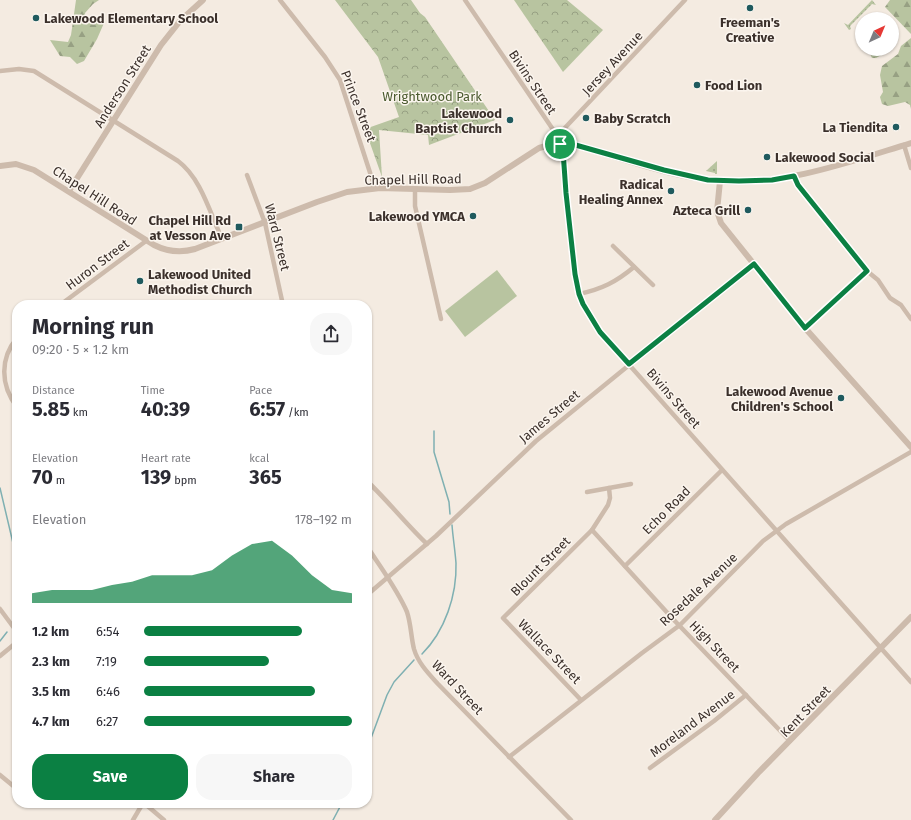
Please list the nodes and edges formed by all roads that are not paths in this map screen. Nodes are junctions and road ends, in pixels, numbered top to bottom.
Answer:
1 (203, 0) edge
2 (280, 0) edge
3 (465, 0) edge
4 (685, 0) edge
5 (0, 71) edge
6 (114, 121) junction
7 (911, 143) edge
8 (560, 144) junction
9 (904, 145) junction
10 (0, 166) edge
11 (911, 168) edge
12 (247, 175) dead end
13 (794, 176) junction
14 (720, 181) junction
15 (375, 188) junction
16 (415, 189) junction
17 (69, 191) junction
18 (264, 223) junction
19 (222, 239) junction
20 (146, 241) junction
21 (612, 246) dead end
22 (754, 264) junction
23 (634, 267) junction
24 (867, 271) junction
25 (653, 285) dead end
26 (579, 294) junction
27 (67, 300) edge
28 (282, 300) edge
29 (441, 319) dead end
30 (911, 319) edge
31 (805, 328) junction
32 (12, 343) edge
33 (629, 364) junction
34 (2, 384) edge
35 (12, 400) edge
36 (911, 447) edge
37 (911, 452) edge
38 (722, 470) junction
39 (632, 484) dead end
40 (372, 486) edge
41 (609, 488) junction
42 (587, 492) dead end
43 (592, 530) junction
44 (776, 531) junction
45 (427, 544) junction
46 (372, 554) edge
47 (625, 566) junction
48 (387, 578) junction
49 (372, 591) edge
50 (0, 609) edge
51 (911, 617) edge
52 (503, 618) joint
53 (12, 625) edge
54 (680, 626) junction
55 (12, 646) edge
56 (880, 649) junction
57 (0, 656) edge
58 (911, 682) edge
59 (746, 695) junction
60 (581, 700) junction
61 (790, 741) junction
62 (509, 756) junction
63 (650, 768) dead end
64 (0, 775) edge
65 (12, 786) edge
66 (141, 808) edge
67 (150, 808) edge
68 (133, 820) edge
69 (164, 820) edge
70 (571, 820) edge
71 (715, 820) edge

1 - 6 street, Anderson Street
2 - 15 street, Prince Street
3 - 8 street, Bivins Street
4 - 8 street, Jersey Avenue
5 - 6 street
6 - 17 street, Anderson Street
6 - 19 street
7 - 9 street, Chapel Hill Road
8 - 14 street, Chapel Hill Road
8 - 16 street, Chapel Hill Road
8 - 26 street, Bivins Street
9 - 11 street
9 - 13 street, Chapel Hill Road
10 - 17 street, Chapel Hill Road
12 - 18 street, Ward Street
13 - 14 street, Chapel Hill Road
13 - 24 street
14 - 22 street
15 - 16 street, Chapel Hill Road
15 - 18 street, Chapel Hill Road
16 - 29 street
17 - 20 street, Chapel Hill Road
18 - 19 street, Chapel Hill Road
18 - 28 street, Ward Street
19 - 20 street, Chapel Hill Road
20 - 27 street, Huron Street
21 - 23 street
22 - 31 street
22 - 33 street, James Street
23 - 25 street
23 - 26 street
24 - 30 street
24 - 31 street
26 - 33 street, Bivins Street
31 - 36 street
32 - 34 street
33 - 38 street, Bivins Street
33 - 45 street, James Street
34 - 35 street
37 - 44 street, Rosedale Avenue
38 - 44 street, Bivins Street
38 - 47 street, Echo Road
39 - 41 street
40 - 45 street
41 - 42 street
41 - 43 street, Blount Street
43 - 47 street, High Street
43 - 52 street, Blount Street
44 - 54 street, Rosedale Avenue
44 - 56 street, Bivins Street
45 - 48 street, James Street
46 - 48 street, Ward Street
47 - 54 street, High Street
48 - 49 street, James Street
48 - 62 street, Ward Street
50 - 53 street
51 - 56 street, Kent Street
52 - 60 street, Wallace Street
54 - 59 street, High Street
54 - 60 street, Rosedale Avenue
55 - 57 street
56 - 58 street, Bivins Street
56 - 61 street, Kent Street
59 - 61 street, High Street
59 - 63 street, Moreland Avenue
60 - 62 street, Rosedale Avenue
61 - 71 street, Kent Street
62 - 70 street, Ward Street
64 - 65 street
66 - 68 street
67 - 69 street

